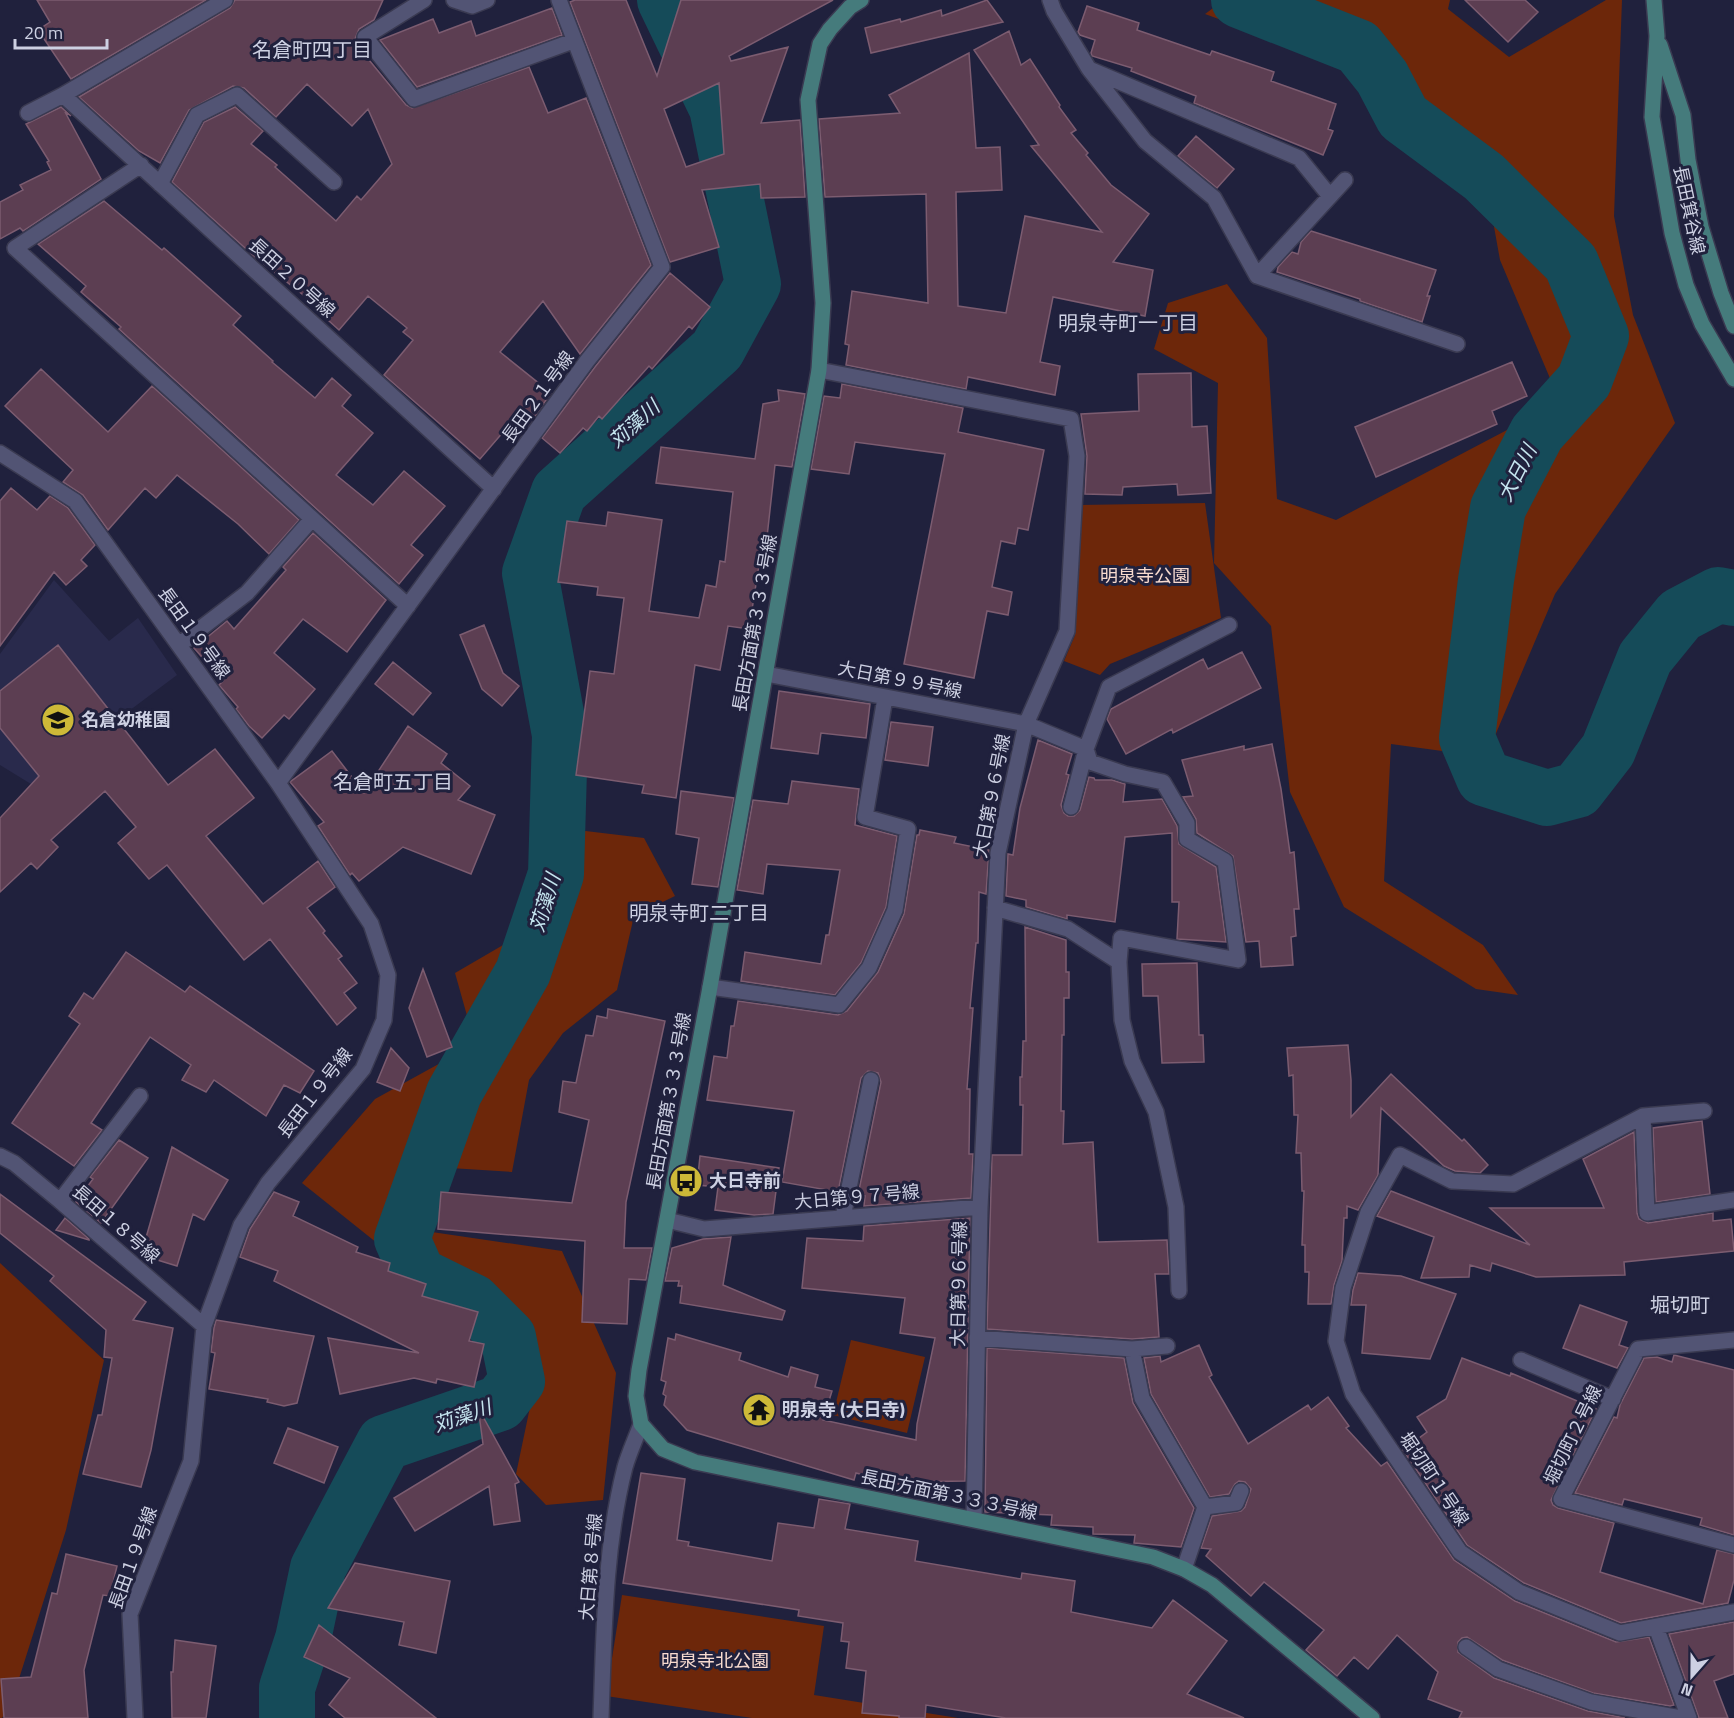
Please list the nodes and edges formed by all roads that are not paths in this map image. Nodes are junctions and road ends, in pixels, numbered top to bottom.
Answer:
1 (225, 0) edge
2 (424, 0) edge
3 (454, 0) edge
4 (487, 0) edge
5 (559, 0) edge
6 (861, 0) edge
7 (1050, 0) edge
8 (1654, 0) edge
9 (1657, 36) junction
10 (573, 41) junction
11 (1089, 69) junction
12 (63, 95) junction
13 (28, 113) dead end
14 (141, 165) junction
15 (1345, 180) dead end
16 (334, 182) dead end
17 (160, 184) junction
18 (1329, 195) junction
19 (1257, 276) junction
20 (1734, 326) edge
21 (1457, 344) dead end
22 (819, 370) junction
23 (1734, 379) edge
24 (0, 453) edge
25 (494, 489) junction
26 (312, 519) junction
27 (408, 606) junction
28 (1229, 625) dead end
29 (179, 645) junction
30 (766, 674) junction
31 (885, 698) junction
32 (1026, 724) junction
33 (1086, 748) junction
34 (278, 783) junction
35 (1071, 807) dead end
36 (995, 909) junction
37 (1119, 962) junction
38 (710, 987) junction
39 (871, 1080) dead end
40 (140, 1096) dead end
41 (1704, 1111) dead end
42 (1643, 1116) junction
43 (0, 1156) edge
44 (1734, 1200) edge
45 (60, 1201) junction
46 (980, 1207) junction
47 (843, 1217) junction
48 (667, 1220) junction
49 (1179, 1291) dead end
50 (204, 1326) junction
51 (977, 1338) junction
52 (1734, 1340) edge
53 (1167, 1346) dead end
54 (1132, 1349) junction
55 (1521, 1360) dead end
56 (1612, 1399) junction
57 (641, 1424) junction
58 (1241, 1491) dead end
59 (1205, 1508) junction
60 (974, 1519) junction
61 (1734, 1545) edge
62 (1184, 1569) junction
63 (1734, 1612) edge
64 (1656, 1627) junction
65 (1466, 1647) dead end
66 (135, 1718) edge
67 (601, 1718) edge
68 (1372, 1718) edge
69 (1681, 1718) edge
70 (1689, 1718) edge

1 - 12 street
2 - 10 street
3 - 4 street
5 - 10 street, 長田２１号線
6 - 22 street, 長田方面第３３３号線
7 - 11 street
8 - 9 street, 長田箕谷線
9 - 20 street, 長田箕谷線
9 - 23 street, 長田箕谷線
10 - 25 street, 長田２１号線
11 - 18 street
11 - 19 street
12 - 13 street
12 - 14 street, 長田２０号線
14 - 17 street, 長田２０号線
14 - 26 street
15 - 18 street
16 - 17 street
17 - 25 street, 長田２０号線
18 - 19 street
19 - 21 street
22 - 30 street, 長田方面第３３３号線
22 - 32 street, 大日第９６号線
24 - 29 street, 長田１９号線
25 - 27 street, 長田２１号線
26 - 27 street
26 - 29 street
27 - 34 street, 長田２１号線
28 - 33 street
29 - 34 street, 長田１９号線
30 - 31 street, 大日第９９号線
30 - 38 street, 長田方面第３３３号線
31 - 32 street, 大日第９９号線
31 - 38 street
32 - 33 street, 大日第９９号線
32 - 36 street, 大日第９６号線
33 - 35 street
33 - 37 street
34 - 50 street, 長田１９号線
36 - 37 street
36 - 46 street, 大日第９６号線
37 - 49 street
38 - 48 street, 長田方面第３３３号線
39 - 47 street
40 - 45 street
41 - 42 street
42 - 44 street
42 - 64 street, 堀切町１号線
43 - 45 street, 長田１８号線
45 - 50 street, 長田１８号線
46 - 47 street, 大日第９７号線
46 - 51 street, 大日第９６号線
47 - 48 street, 大日第９７号線
48 - 57 street, 長田方面第３３３号線
50 - 66 street, 長田１９号線
51 - 54 street
51 - 60 street, 大日第９６号線
52 - 56 street, 堀切町２号線
53 - 54 street
54 - 59 street
55 - 56 street
56 - 61 street, 堀切町２号線
57 - 60 street, 長田方面第３３３号線
57 - 67 street, 大日第８号線
58 - 59 street
59 - 62 street
60 - 62 street, 長田方面第３３３号線
62 - 68 street, 長田方面第３３３号線
63 - 64 street, 堀切町１号線
64 - 70 street
65 - 69 street

